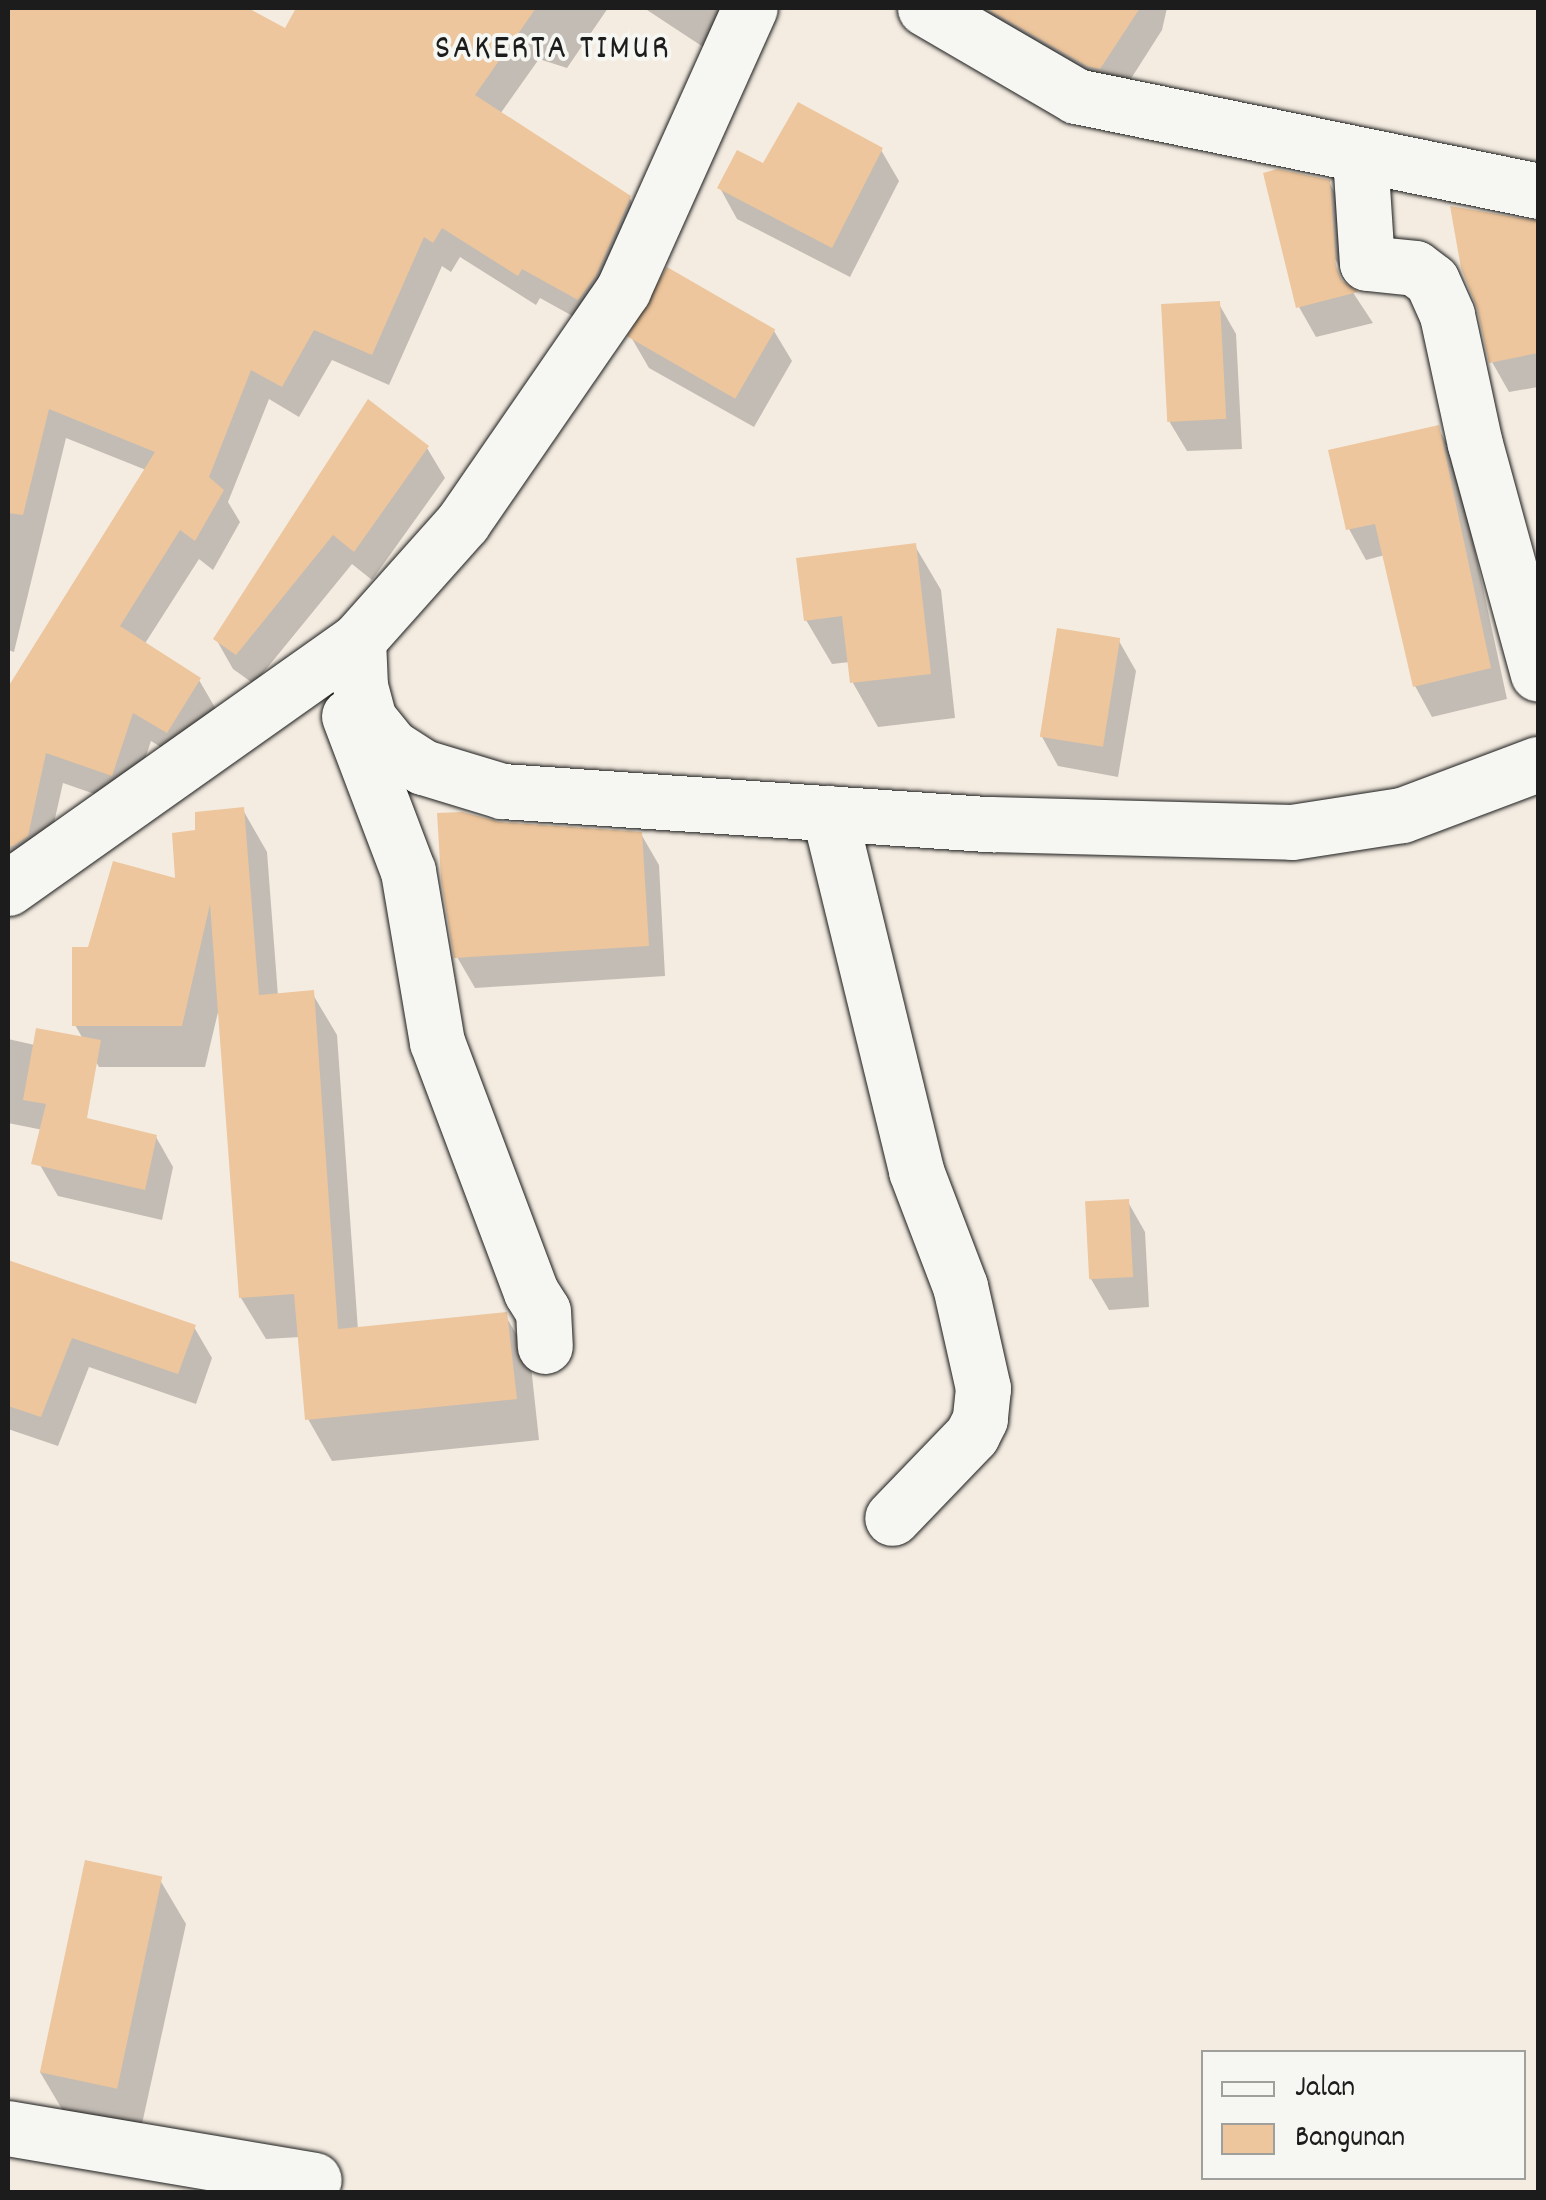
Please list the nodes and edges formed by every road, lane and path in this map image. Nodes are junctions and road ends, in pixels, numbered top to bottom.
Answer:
1 (750, 8) edge
2 (926, 8) edge
3 (1360, 156) junction
4 (1538, 191) edge
5 (359, 663) junction
6 (1538, 674) edge
7 (1538, 764) edge
8 (829, 813) junction
9 (8, 888) edge
10 (546, 1346) dead end
11 (892, 1518) dead end
12 (8, 2128) edge
13 (314, 2180) dead end

1 - 5 street
2 - 3 street
3 - 4 street
3 - 6 street
5 - 8 street
5 - 9 street
5 - 10 street
7 - 8 street
8 - 11 street
12 - 13 street

